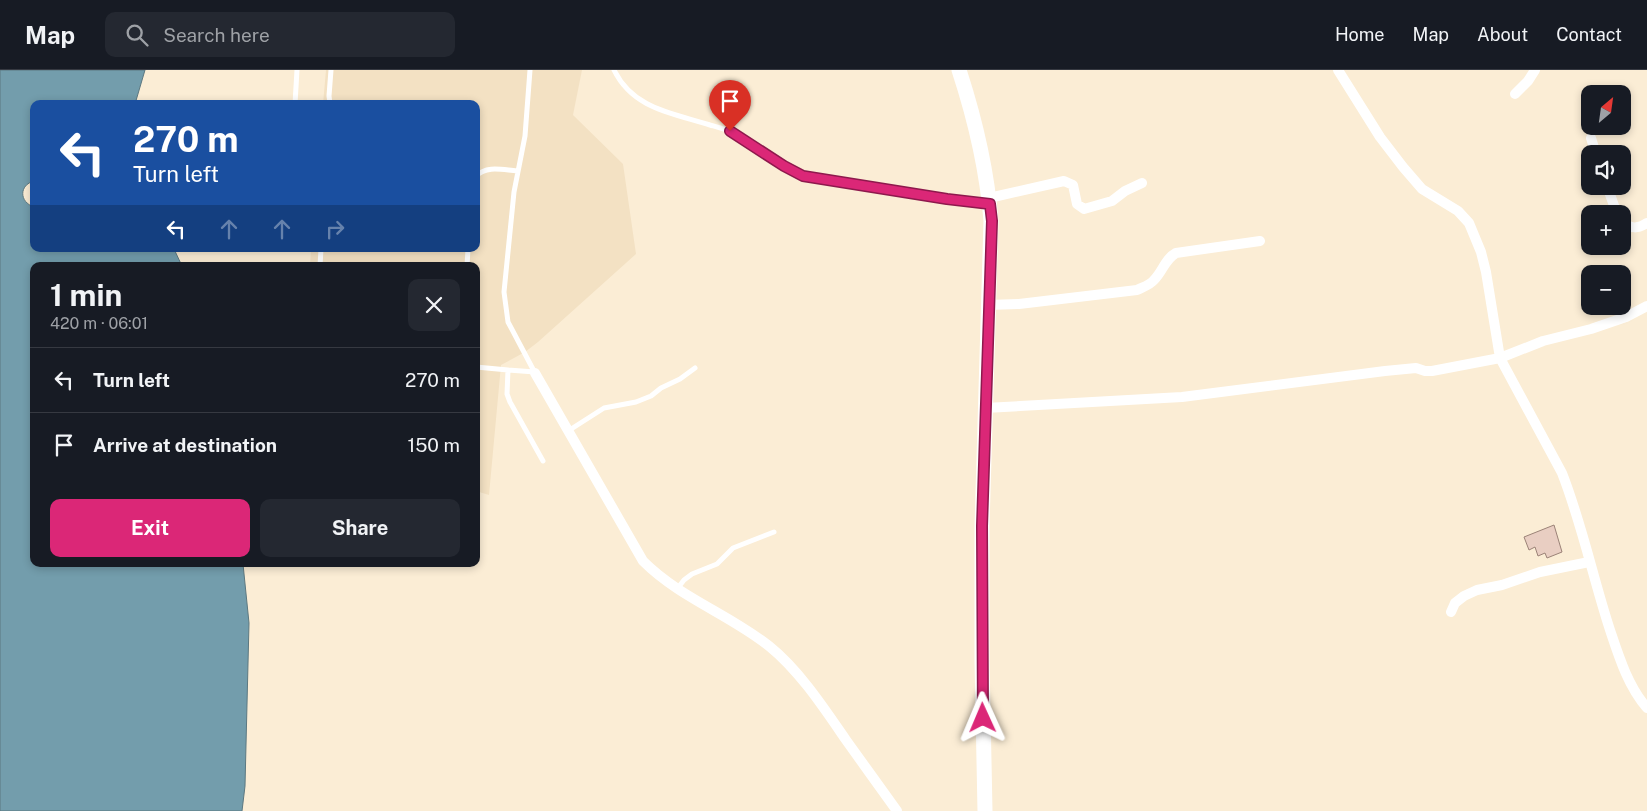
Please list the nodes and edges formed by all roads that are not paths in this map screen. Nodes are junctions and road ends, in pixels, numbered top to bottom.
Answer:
1 (297, 70) edge
2 (331, 70) edge
3 (530, 70) edge
4 (614, 70) edge
5 (959, 70) edge
6 (1338, 70) edge
7 (1535, 70) edge
8 (1515, 94) dead end
9 (295, 100) edge
10 (330, 100) edge
11 (1591, 138) dead end
12 (1593, 145) edge
13 (517, 171) junction
14 (480, 173) edge
15 (1142, 183) dead end
16 (990, 201) junction
17 (1647, 223) edge
18 (1631, 227) edge
19 (1260, 241) dead end
20 (988, 305) junction
21 (1647, 306) edge
22 (1500, 358) junction
23 (480, 367) edge
24 (695, 368) dead end
25 (508, 370) junction
26 (535, 372) junction
27 (985, 408) junction
28 (568, 431) junction
29 (543, 461) dead end
30 (774, 532) dead end
31 (1589, 562) junction
32 (676, 589) junction
33 (1451, 612) dead end
34 (1647, 708) edge
35 (897, 811) edge
36 (985, 811) edge

1 - 9 lane
2 - 10 lane
3 - 13 lane
4 - 16 lane
5 - 16 street
6 - 22 street
7 - 8 street
11 - 12 street
13 - 14 lane
13 - 26 lane
15 - 16 street
16 - 20 street
17 - 18 street
19 - 20 street
20 - 27 street
21 - 22 street
22 - 27 street
22 - 31 street
23 - 25 lane
24 - 28 lane
25 - 26 lane
25 - 29 lane
26 - 28 street
27 - 36 street
28 - 32 street
30 - 32 lane
31 - 33 street
31 - 34 street
32 - 35 street

